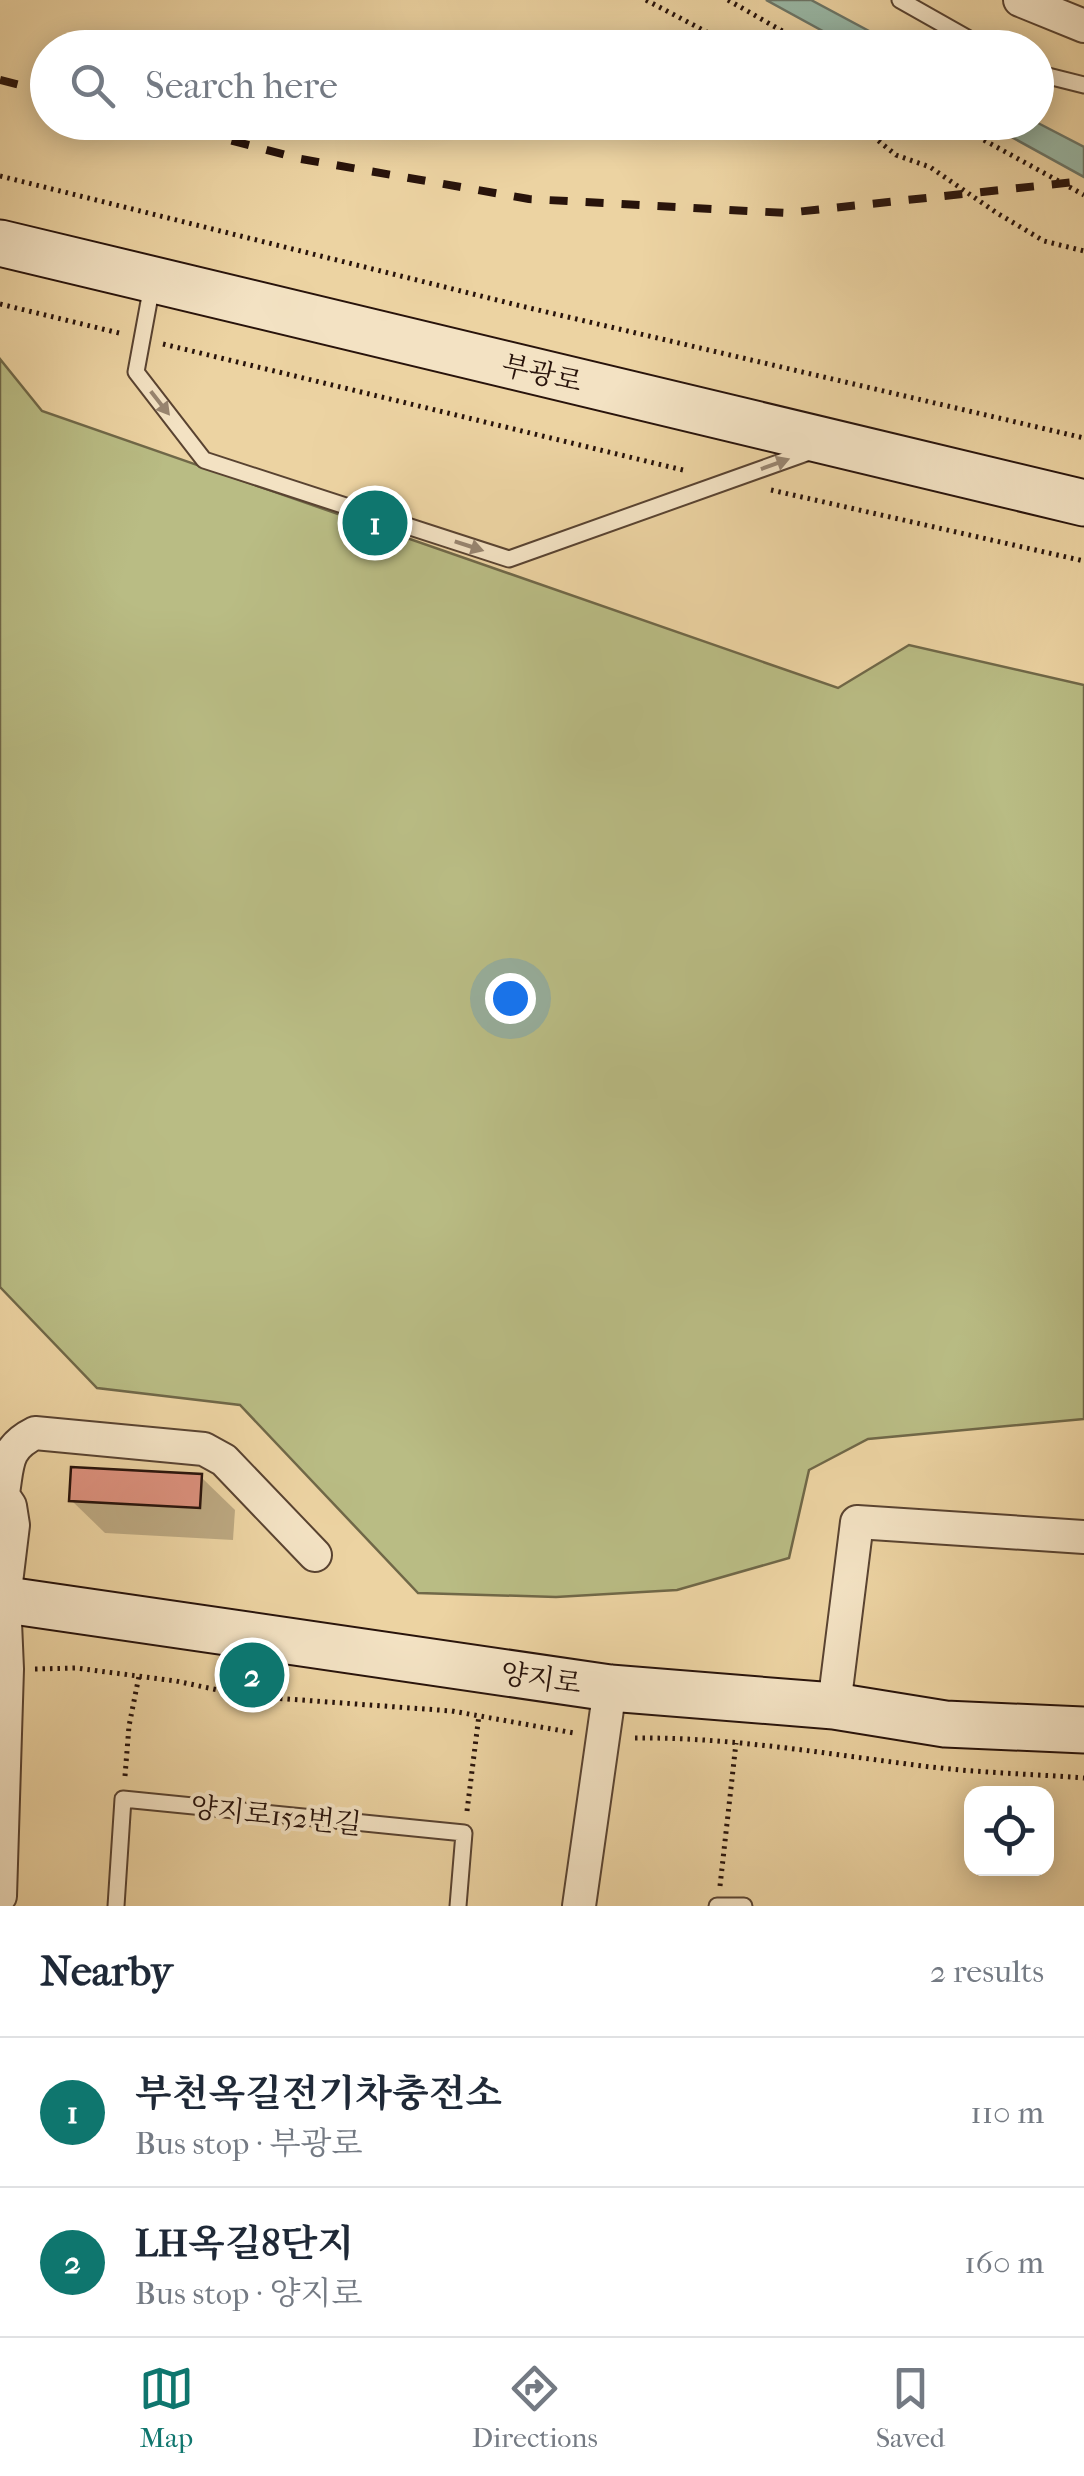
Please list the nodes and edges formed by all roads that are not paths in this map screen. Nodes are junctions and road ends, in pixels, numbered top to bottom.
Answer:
1 (900, 0) edge
2 (1020, 0) edge
3 (1084, 26) edge
4 (953, 30) edge
5 (1054, 77) edge
6 (1084, 85) edge
7 (0, 243) edge
8 (153, 280) junction
9 (834, 443) junction
10 (1084, 503) edge
11 (2, 1492) edge
12 (1084, 1537) edge
13 (315, 1555) dead end
14 (2, 1599) edge
15 (610, 1688) junction
16 (834, 1706) junction
17 (1084, 1730) edge
18 (0, 1896) edge
19 (717, 1905) edge
20 (116, 1906) edge
21 (458, 1906) edge
22 (579, 1906) edge
23 (744, 1906) edge

1 - 4 lane
2 - 3 street
5 - 6 lane
7 - 8 main road, 부광로
8 - 9 main road, 부광로
8 -> 9 lane
9 - 10 main road, 부광로
11 - 13 street
11 - 14 street
12 - 16 street
14 - 15 main road, 양지로
14 - 18 street
15 - 16 main road, 양지로
15 - 22 street
16 - 17 main road, 양지로
19 - 23 lane
20 - 21 lane, 양지로152번길

